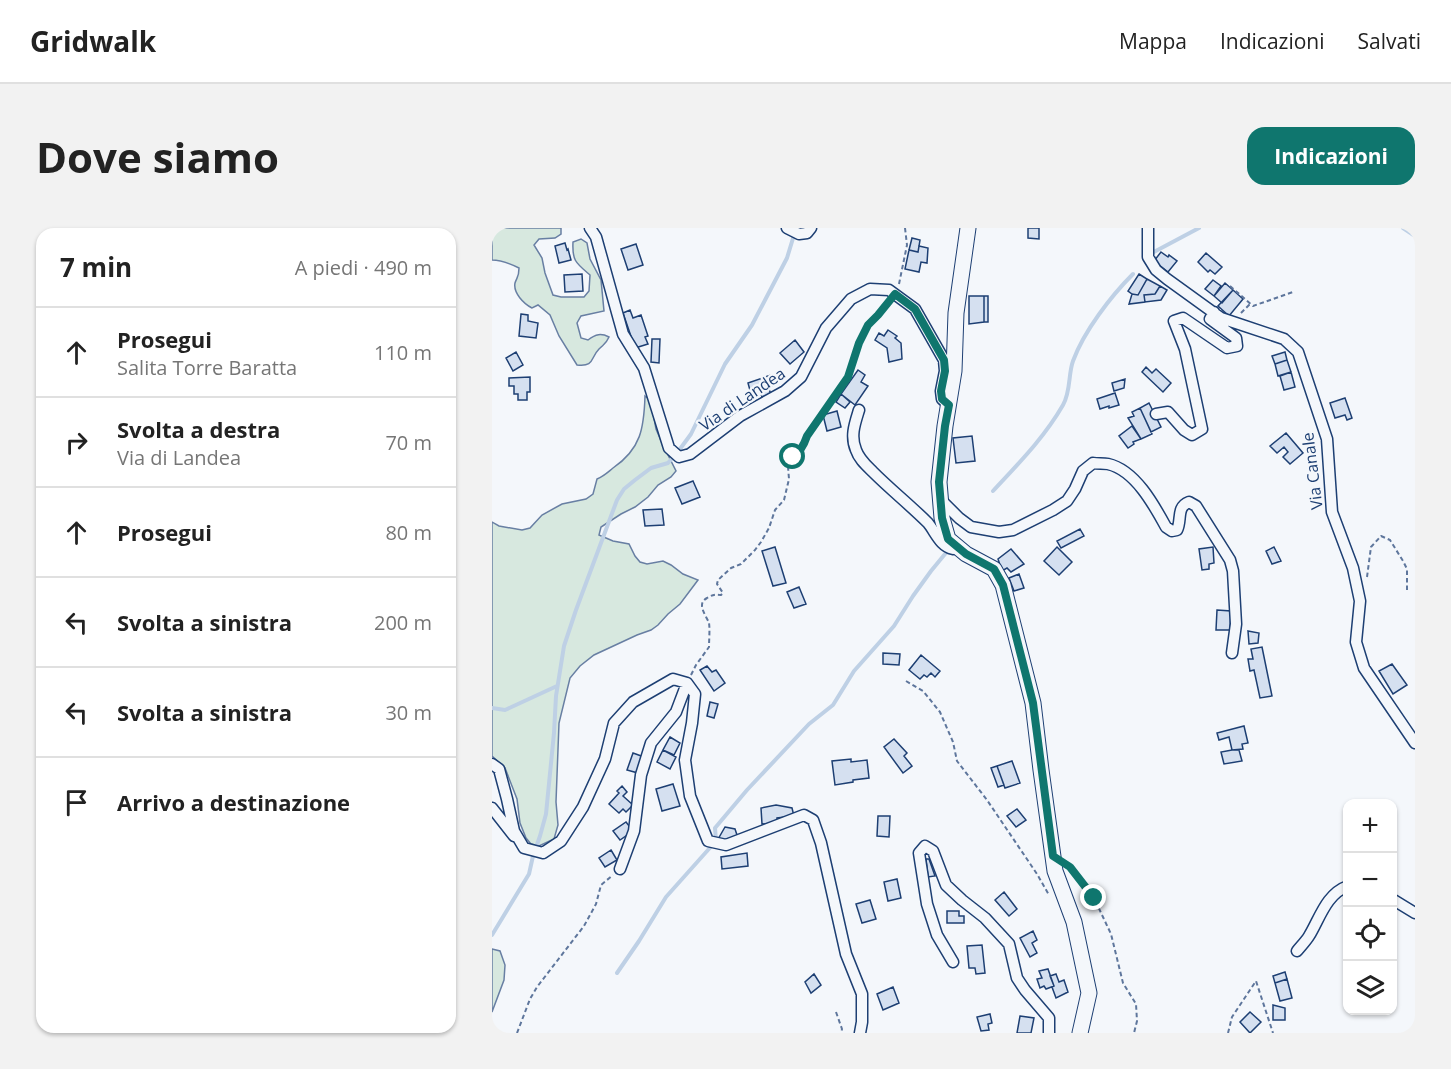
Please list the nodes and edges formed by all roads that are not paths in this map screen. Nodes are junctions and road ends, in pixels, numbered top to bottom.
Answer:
1 (590, 228) edge
2 (787, 228) edge
3 (811, 228) edge
4 (968, 228) edge
5 (1148, 228) edge
6 (1214, 312) junction
7 (949, 405) junction
8 (859, 410) dead end
9 (1156, 414) dead end
10 (940, 499) junction
11 (962, 550) junction
12 (1232, 653) dead end
13 (687, 683) junction
14 (1415, 743) edge
15 (492, 764) edge
16 (492, 808) edge
17 (519, 840) junction
18 (620, 869) road end
19 (1343, 888) edge
20 (1397, 902) edge
21 (1415, 913) edge
22 (1297, 951) dead end
23 (953, 962) dead end
24 (860, 1033) edge
25 (1049, 1033) edge
26 (1080, 1033) edge

1 - 7 street, Via di Landea
2 - 3 street
4 - 7 street
5 - 6 street, Via Canale
6 - 9 street
6 - 14 street, Via Canale
7 - 10 street
8 - 11 street
10 - 11 street
10 - 12 street
11 - 26 street
13 - 17 street
13 - 18 street
13 - 24 street
15 - 17 street
16 - 17 street
19 - 22 street
20 - 21 street
23 - 25 street

